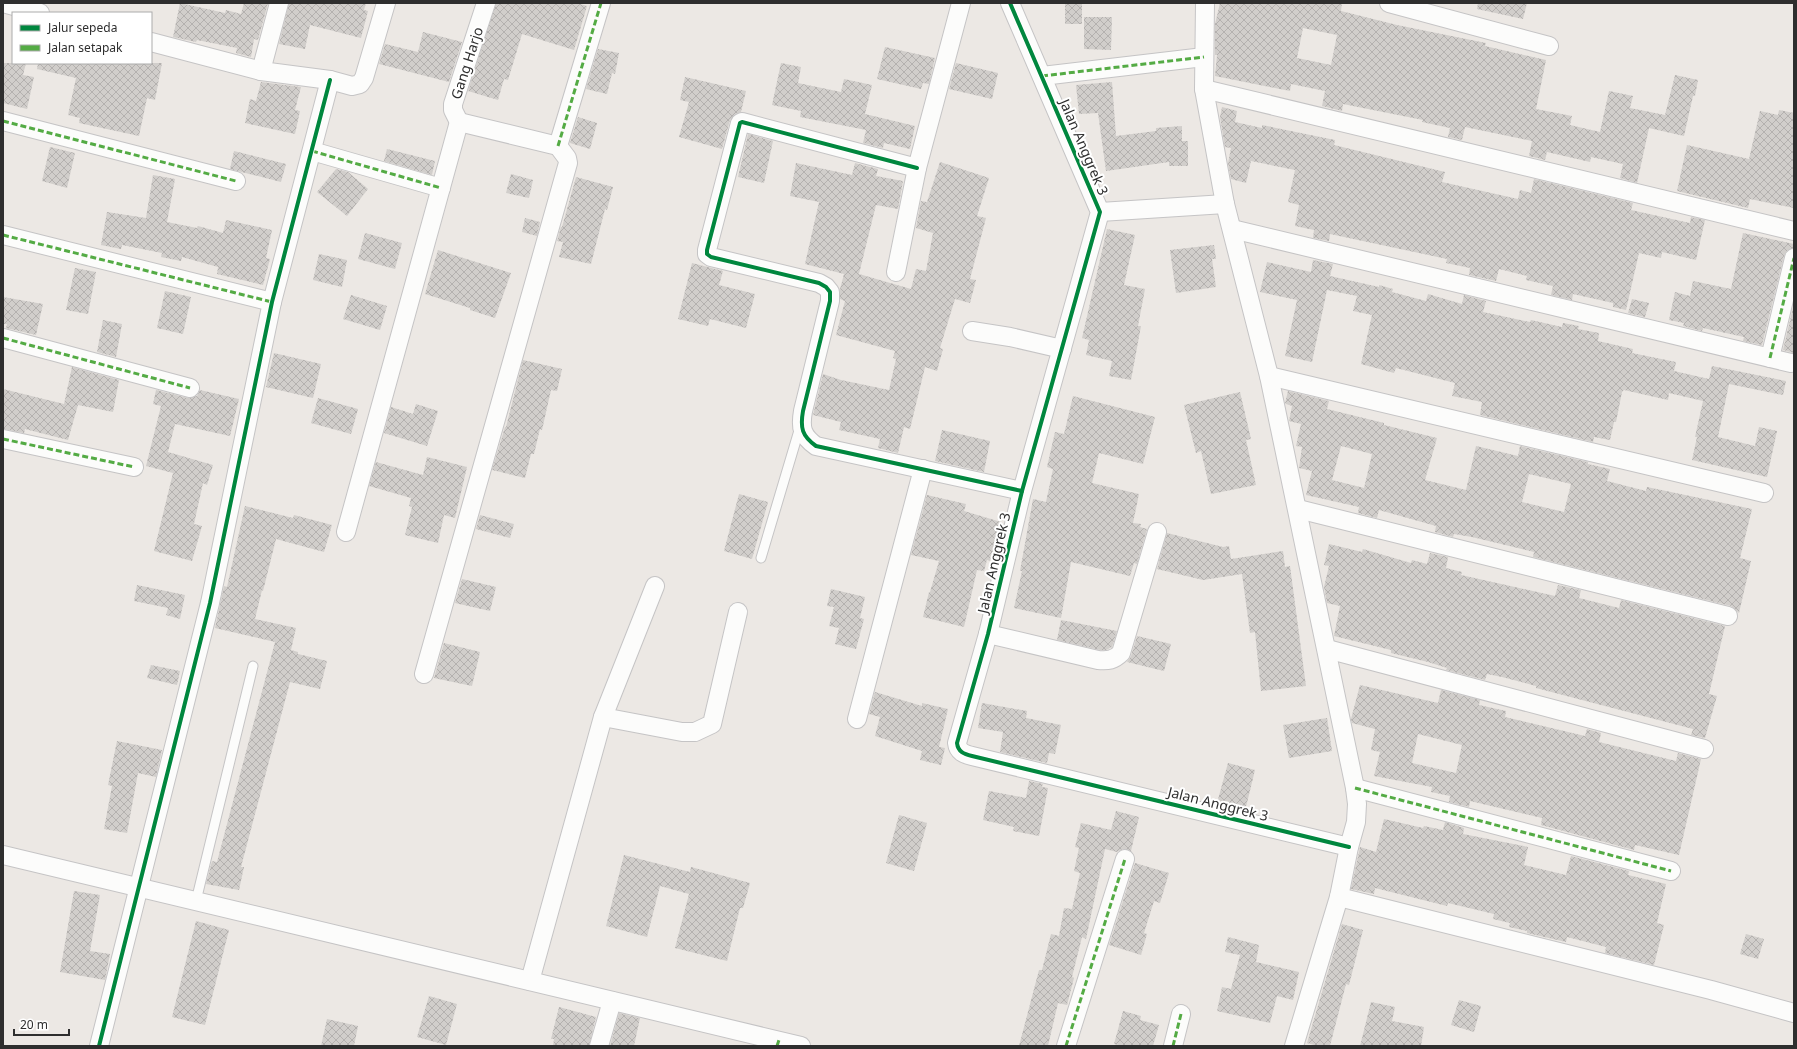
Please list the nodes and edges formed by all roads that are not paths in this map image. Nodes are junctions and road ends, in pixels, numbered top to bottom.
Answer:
1 (3, 3) edge
2 (279, 3) edge
3 (386, 3) edge
4 (486, 3) edge
5 (601, 3) edge
6 (961, 3) edge
7 (1010, 3) edge
8 (1205, 3) edge
9 (1389, 3) edge
10 (36, 12) edge
11 (152, 42) edge
12 (1549, 46) dead end
13 (1204, 57) junction
14 (261, 71) junction
15 (1042, 76) junction
16 (330, 80) junction
17 (1204, 89) junction
18 (3, 121) edge
19 (459, 122) junction
20 (558, 146) junction
21 (312, 151) junction
22 (917, 168) junction
23 (236, 182) dead end
24 (441, 188) junction
25 (1225, 204) junction
26 (1100, 212) junction
27 (1232, 229) junction
28 (1794, 231) edge
29 (3, 235) edge
30 (1794, 258) edge
31 (896, 272) dead end
32 (272, 302) junction
33 (972, 331) dead end
34 (3, 338) edge
35 (1062, 349) junction
36 (1770, 358) junction
37 (1792, 363) dead end
38 (1269, 376) junction
39 (190, 388) dead end
40 (801, 423) junction
41 (3, 439) edge
42 (134, 467) dead end
43 (923, 469) junction
44 (1022, 491) junction
45 (1764, 493) dead end
46 (1298, 509) junction
47 (346, 532) dead end
48 (1157, 532) dead end
49 (761, 558) dead end
50 (655, 586) dead end
51 (738, 612) dead end
52 (1728, 616) dead end
53 (988, 634) junction
54 (1327, 649) junction
55 (253, 666) dead end
56 (424, 674) dead end
57 (603, 717) junction
58 (857, 719) dead end
59 (1704, 749) dead end
60 (1355, 788) junction
61 (1349, 847) junction
62 (3, 855) edge
63 (1125, 858) dead end
64 (1671, 871) dead end
65 (138, 887) junction
66 (1339, 897) junction
67 (196, 901) junction
68 (530, 981) junction
69 (612, 1001) junction
70 (1794, 1013) edge
71 (1181, 1014) dead end
72 (778, 1043) edge
73 (99, 1046) edge
74 (599, 1046) edge
75 (801, 1046) edge
76 (1066, 1046) edge
77 (1173, 1046) edge
78 (1294, 1046) edge

1 - 10 street
2 - 14 street
3 - 16 street
4 - 19 street, Gang Harjo
5 - 20 street
6 - 22 street
7 - 15 street, Jalan Anggrek 3
8 - 13 street
9 - 12 street
11 - 14 street
13 - 15 street
13 - 17 street
14 - 16 street
15 - 26 street, Jalan Anggrek 3
16 - 21 street
17 - 25 street
17 - 28 street
18 - 23 street
19 - 20 street
19 - 24 street
20 - 56 street
21 - 24 street
21 - 32 street
22 - 31 street
22 - 40 street
24 - 47 street
25 - 26 street
25 - 27 street
26 - 35 street, Jalan Anggrek 3
27 - 36 street
27 - 38 street
29 - 32 street
30 - 36 street
32 - 65 street
33 - 35 street
34 - 39 street
35 - 44 street, Jalan Anggrek 3
36 - 37 street
38 - 45 street
38 - 46 street
40 - 43 street
40 - 49 lane
41 - 42 street
43 - 44 street
43 - 58 street
44 - 53 street, Jalan Anggrek 3
46 - 52 street
46 - 54 street
48 - 53 street
50 - 57 street
51 - 57 street
53 - 61 street, Jalan Anggrek 3
54 - 59 street
54 - 60 street
55 - 67 lane
57 - 68 street
60 - 61 street
60 - 64 street
61 - 66 street
62 - 65 street
63 - 76 street
65 - 67 street
65 - 73 street
66 - 70 street
66 - 78 street
67 - 68 street
68 - 69 street
69 - 72 street
69 - 74 street
71 - 77 street
72 - 75 street

